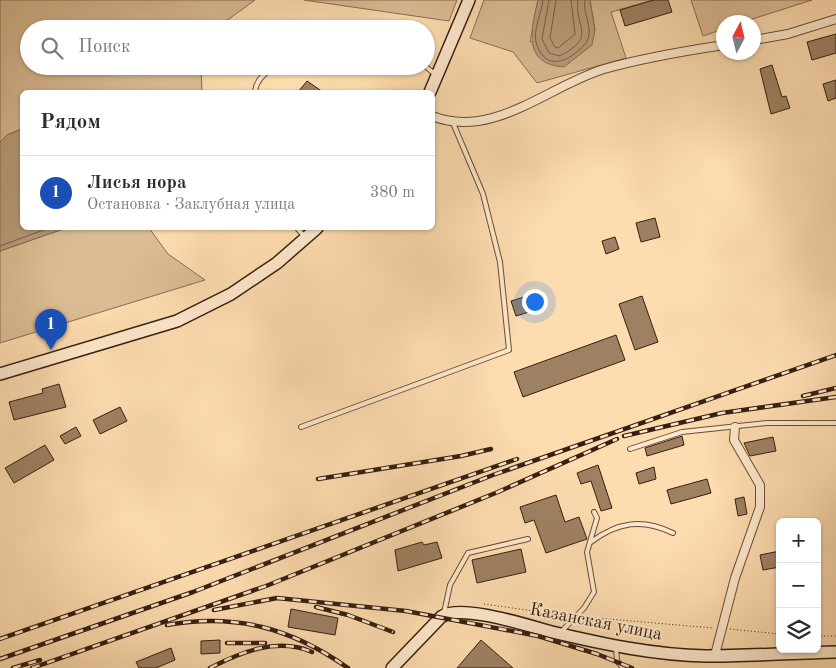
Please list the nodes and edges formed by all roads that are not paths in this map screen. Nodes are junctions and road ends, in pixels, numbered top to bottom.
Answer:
1 (469, 0) edge
2 (836, 19) edge
3 (761, 39) edge
4 (716, 47) edge
5 (264, 75) edge
6 (437, 77) joint
7 (256, 90) edge
8 (431, 90) edge
9 (435, 117) edge
10 (453, 122) junction
11 (298, 230) edge
12 (315, 230) edge
13 (306, 238) junction
14 (0, 374) edge
15 (836, 423) edge
16 (301, 427) dead end
17 (735, 427) junction
18 (630, 449) dead end
19 (594, 512) dead end
20 (673, 533) dead end
21 (528, 539) dead end
22 (591, 542) junction
23 (442, 616) junction
24 (559, 633) junction
25 (616, 646) junction
26 (836, 652) edge
27 (715, 655) junction
28 (392, 668) edge
29 (623, 668) edge

1 - 6 main road
2 - 3 street
4 - 10 street
5 - 7 lane
6 - 8 main road
9 - 10 street
10 - 16 lane
11 - 13 lane
12 - 13 main road
13 - 14 main road
15 - 17 lane
17 - 18 lane
17 - 27 street
19 - 22 lane
20 - 22 lane
21 - 23 lane
22 - 24 lane
23 - 24 main road, Казанская улица
23 - 28 main road
24 - 25 main road, Казанская улица
25 - 27 main road, Казанская улица
25 - 29 lane
26 - 27 main road, Казанская улица

